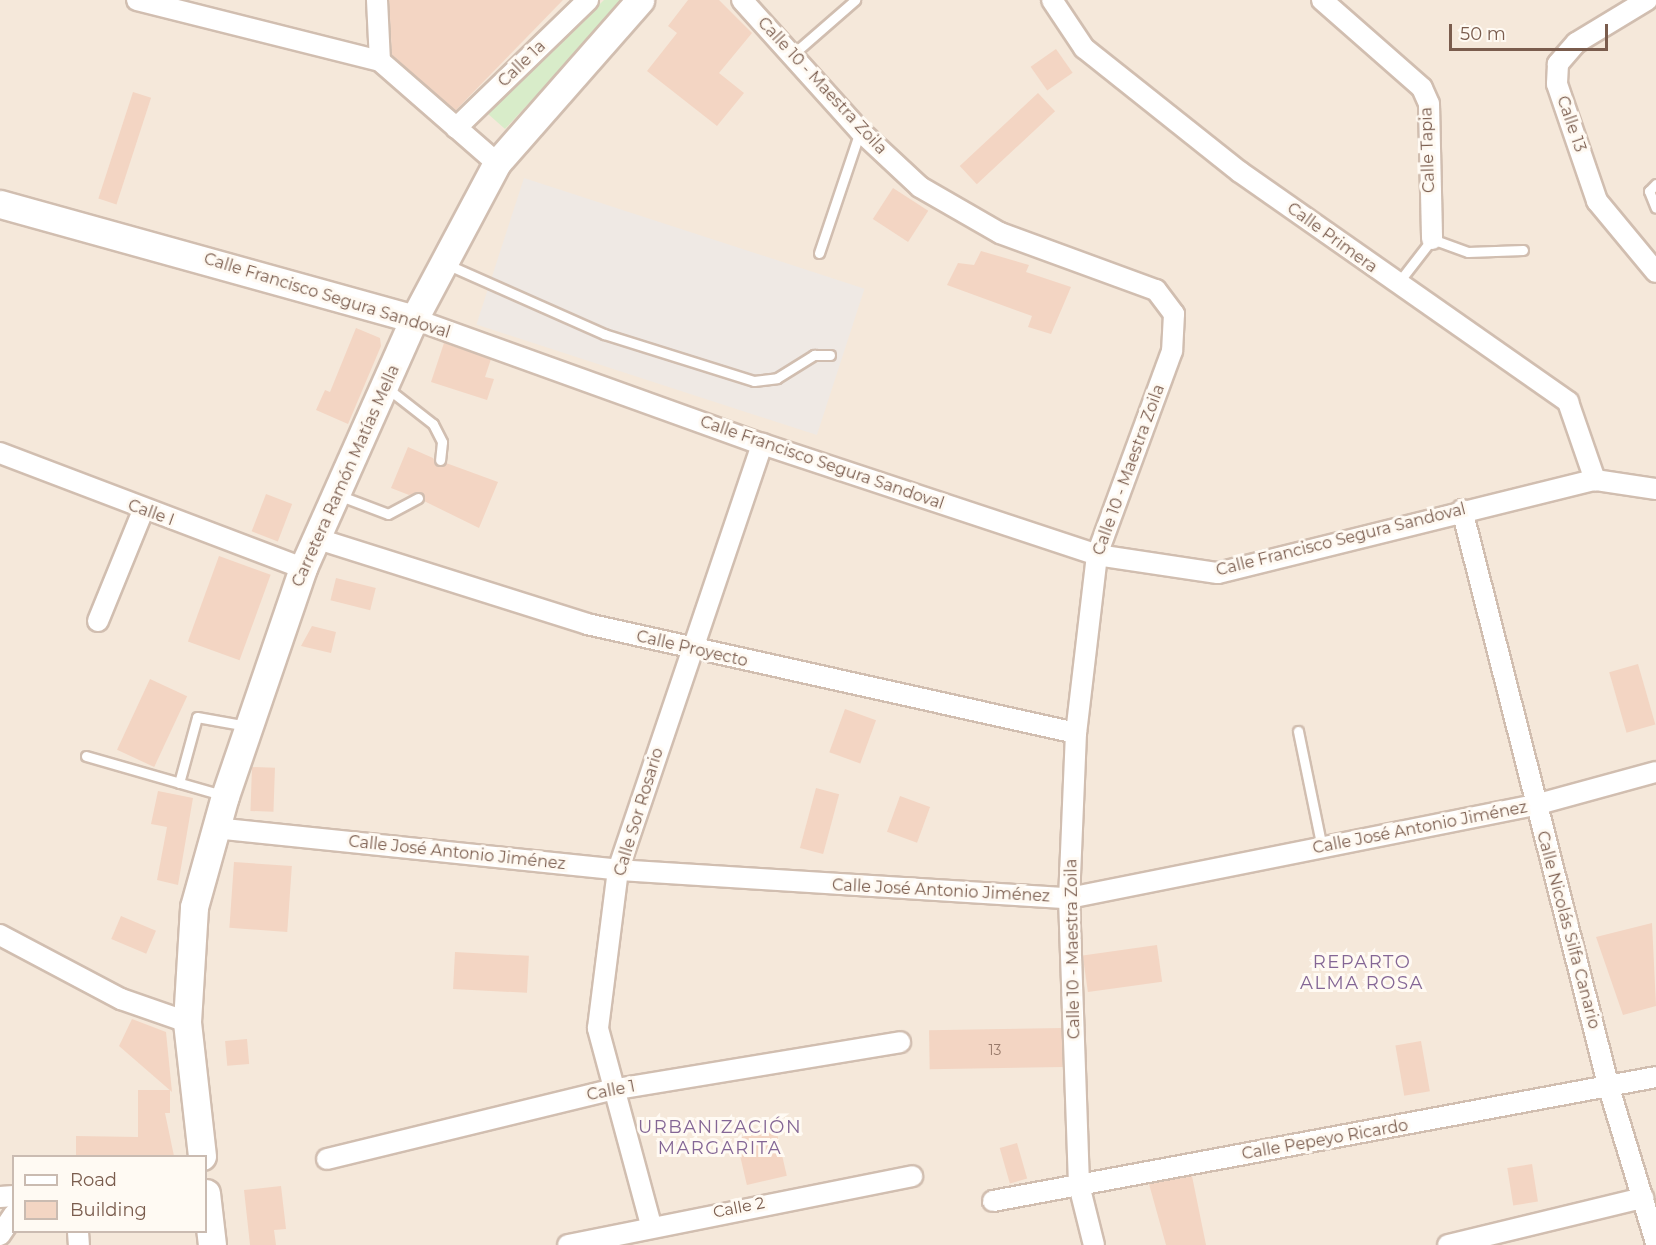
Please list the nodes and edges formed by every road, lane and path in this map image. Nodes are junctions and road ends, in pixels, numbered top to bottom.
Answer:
1 (137, 0) edge
2 (377, 0) edge
3 (588, 0) edge
4 (640, 0) edge
5 (742, 0) edge
6 (855, 0) edge
7 (1052, 0) edge
8 (1322, 0) edge
9 (1647, 0) edge
10 (792, 55) junction
11 (380, 61) junction
12 (456, 128) junction
13 (860, 131) junction
14 (497, 163) junction
15 (1652, 188) edge
16 (0, 204) edge
17 (1656, 208) edge
18 (1432, 239) junction
19 (1523, 250) dead end
20 (819, 253) dead end
21 (1652, 262) edge
22 (444, 263) junction
23 (1396, 285) junction
24 (414, 319) junction
25 (830, 355) dead end
26 (384, 386) junction
27 (762, 444) junction
28 (0, 453) edge
29 (440, 460) dead end
30 (1595, 480) junction
31 (1656, 489) edge
32 (335, 494) junction
33 (418, 498) dead end
34 (1462, 510) junction
35 (143, 511) junction
36 (315, 538) junction
37 (1097, 555) junction
38 (303, 568) junction
39 (98, 621) dead end
40 (692, 650) junction
41 (249, 727) junction
42 (1298, 731) dead end
43 (1076, 733) junction
44 (86, 756) dead end
45 (1656, 772) edge
46 (179, 783) junction
47 (225, 796) junction
48 (1535, 805) junction
49 (215, 828) junction
50 (1322, 848) junction
51 (618, 870) junction
52 (1069, 898) junction
53 (0, 935) edge
54 (187, 1022) junction
55 (900, 1042) dead end
56 (1656, 1077) edge
57 (1609, 1088) junction
58 (610, 1090) junction
59 (202, 1155) edge
60 (327, 1159) dead end
61 (912, 1176) dead end
62 (1079, 1185) junction
63 (1642, 1198) junction
64 (993, 1201) dead end
65 (207, 1215) edge
66 (12, 1217) edge
67 (651, 1225) junction
68 (0, 1235) edge
69 (1656, 1243) edge
70 (212, 1245) edge
71 (568, 1245) edge
72 (1094, 1245) edge
73 (1448, 1245) edge

1 - 11 street
2 - 11 street
3 - 12 street, Calle 1a
4 - 14 main road, Carretera Ramón Matías Mella
5 - 10 street, Calle 10 - Maestra Zoila
6 - 10 lane
7 - 23 street, Calle Primera
8 - 18 street, Calle Tapia
9 - 21 street, Calle 13
10 - 13 street, Calle 10 - Maestra Zoila
11 - 12 street
12 - 14 street
13 - 20 lane
13 - 37 street, Calle 10 - Maestra Zoila
14 - 22 main road, Carretera Ramón Matías Mella
15 - 17 lane
16 - 24 main road, Calle Francisco Segura Sandoval
18 - 19 lane
18 - 23 lane
22 - 24 main road, Carretera Ramón Matías Mella
22 - 25 lane
23 - 30 street, Calle Primera
24 - 26 main road, Carretera Ramón Matías Mella
24 - 27 street, Calle Francisco Segura Sandoval
26 - 29 lane
26 - 32 main road, Carretera Ramón Matías Mella
27 - 37 street, Calle Francisco Segura Sandoval
27 - 40 street, Calle Sor Rosario
28 - 35 street, Calle I
30 - 31 street, Calle Francisco Segura Sandoval
30 - 34 street, Calle Francisco Segura Sandoval
32 - 33 lane
32 - 36 main road, Carretera Ramón Matías Mella
34 - 37 street, Calle Francisco Segura Sandoval
34 - 48 street, Calle Nicolás Silfa Canario
35 - 38 street, Calle I
35 - 39 street
36 - 38 main road, Carretera Ramón Matías Mella
36 - 40 street, Calle Proyecto
37 - 43 street, Calle 10 - Maestra Zoila
38 - 41 main road, Carretera Ramón Matías Mella
40 - 43 street, Calle Proyecto
40 - 51 street, Calle Sor Rosario
41 - 46 lane
41 - 47 main road, Carretera Ramón Matías Mella
42 - 50 lane
43 - 52 street, Calle 10 - Maestra Zoila
44 - 46 lane
45 - 48 street, Calle José Antonio Jiménez
46 - 47 lane
47 - 49 main road, Carretera Ramón Matías Mella
48 - 50 street, Calle José Antonio Jiménez
48 - 57 street, Calle Nicolás Silfa Canario
49 - 51 street, Calle José Antonio Jiménez
49 - 54 main road, Carretera Ramón Matías Mella
50 - 52 street, Calle José Antonio Jiménez
51 - 52 street, Calle José Antonio Jiménez
51 - 58 street, Calle Sor Rosario
52 - 62 street, Calle 10 - Maestra Zoila
53 - 54 street
54 - 59 main road, Carretera Ramón Matías Mella
55 - 58 street, Calle 1
56 - 57 street, Calle Pepeyo Ricardo
57 - 62 street, Calle Pepeyo Ricardo
57 - 63 street, Calle Nicolás Silfa Canario
58 - 60 street, Calle 1
58 - 67 street, Calle Sor Rosario
61 - 67 street, Calle 2
62 - 64 street, Calle Pepeyo Ricardo
62 - 72 street, Calle 10 - Maestra Zoila
63 - 69 street, Calle Nicolás Silfa Canario
63 - 73 street
65 - 70 main road
66 - 68 street
67 - 71 street, Calle 2

